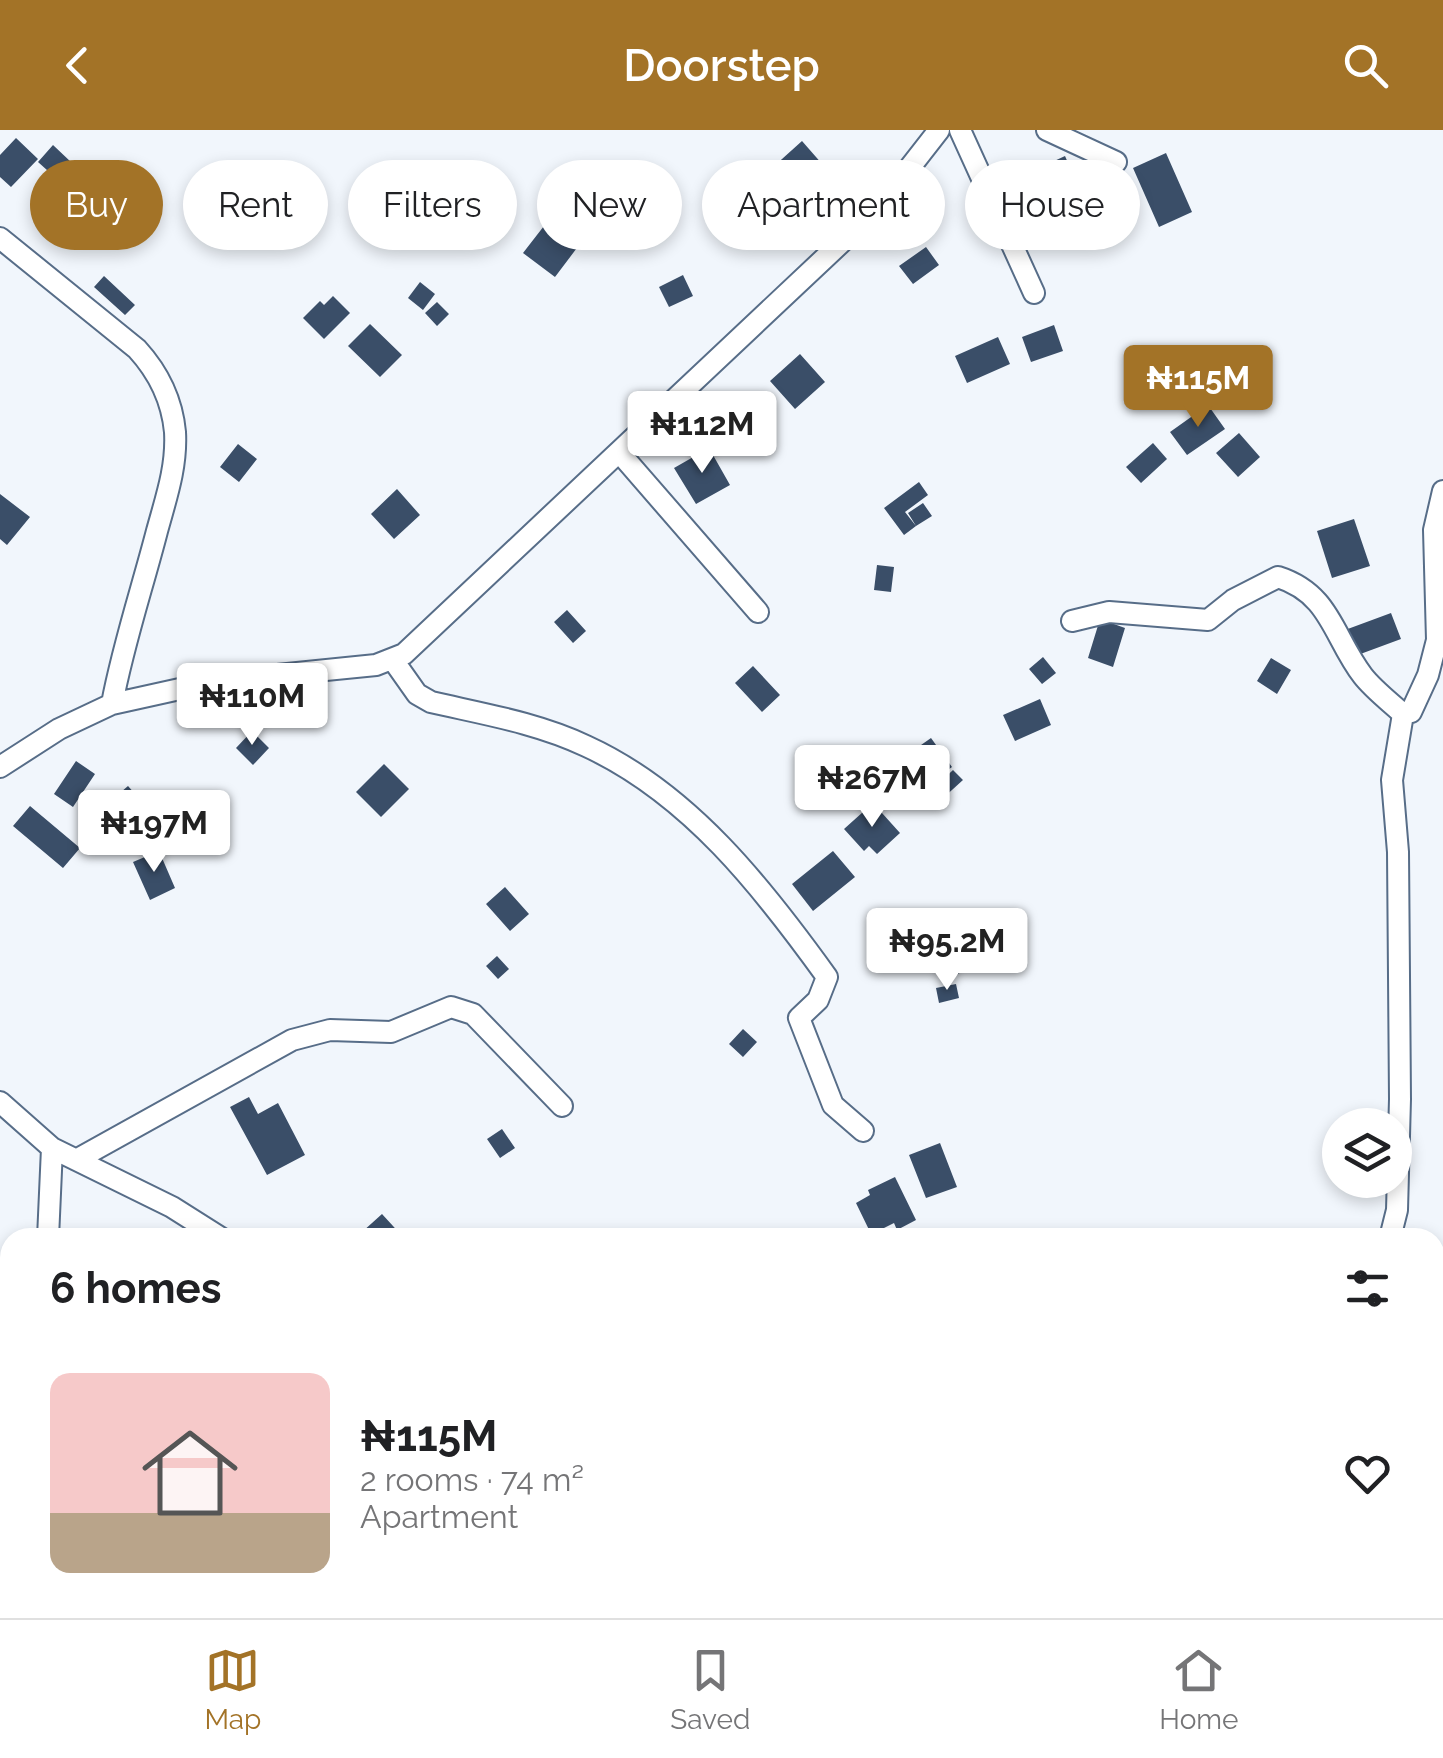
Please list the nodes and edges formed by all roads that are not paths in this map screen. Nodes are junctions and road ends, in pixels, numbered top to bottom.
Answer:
1 (939, 130) edge
2 (960, 130) edge
3 (1047, 130) edge
4 (1112, 160) edge
5 (0, 238) edge
6 (1034, 293) dead end
7 (619, 452) junction
8 (1443, 491) edge
9 (758, 612) dead end
10 (1072, 620) dead end
11 (393, 660) junction
12 (112, 704) junction
13 (1403, 714) junction
14 (0, 766) edge
15 (0, 1102) edge
16 (562, 1106) dead end
17 (863, 1131) dead end
18 (52, 1148) junction
19 (76, 1160) junction
20 (48, 1228) edge
21 (205, 1228) edge
22 (1392, 1228) edge

1 - 7 street
2 - 6 street
3 - 4 street
5 - 12 street
7 - 9 street
7 - 11 street
8 - 13 street
10 - 13 street
11 - 12 street
11 - 17 street
12 - 14 street
13 - 22 street
15 - 18 street
16 - 19 street
18 - 19 street
18 - 20 street
19 - 21 street

